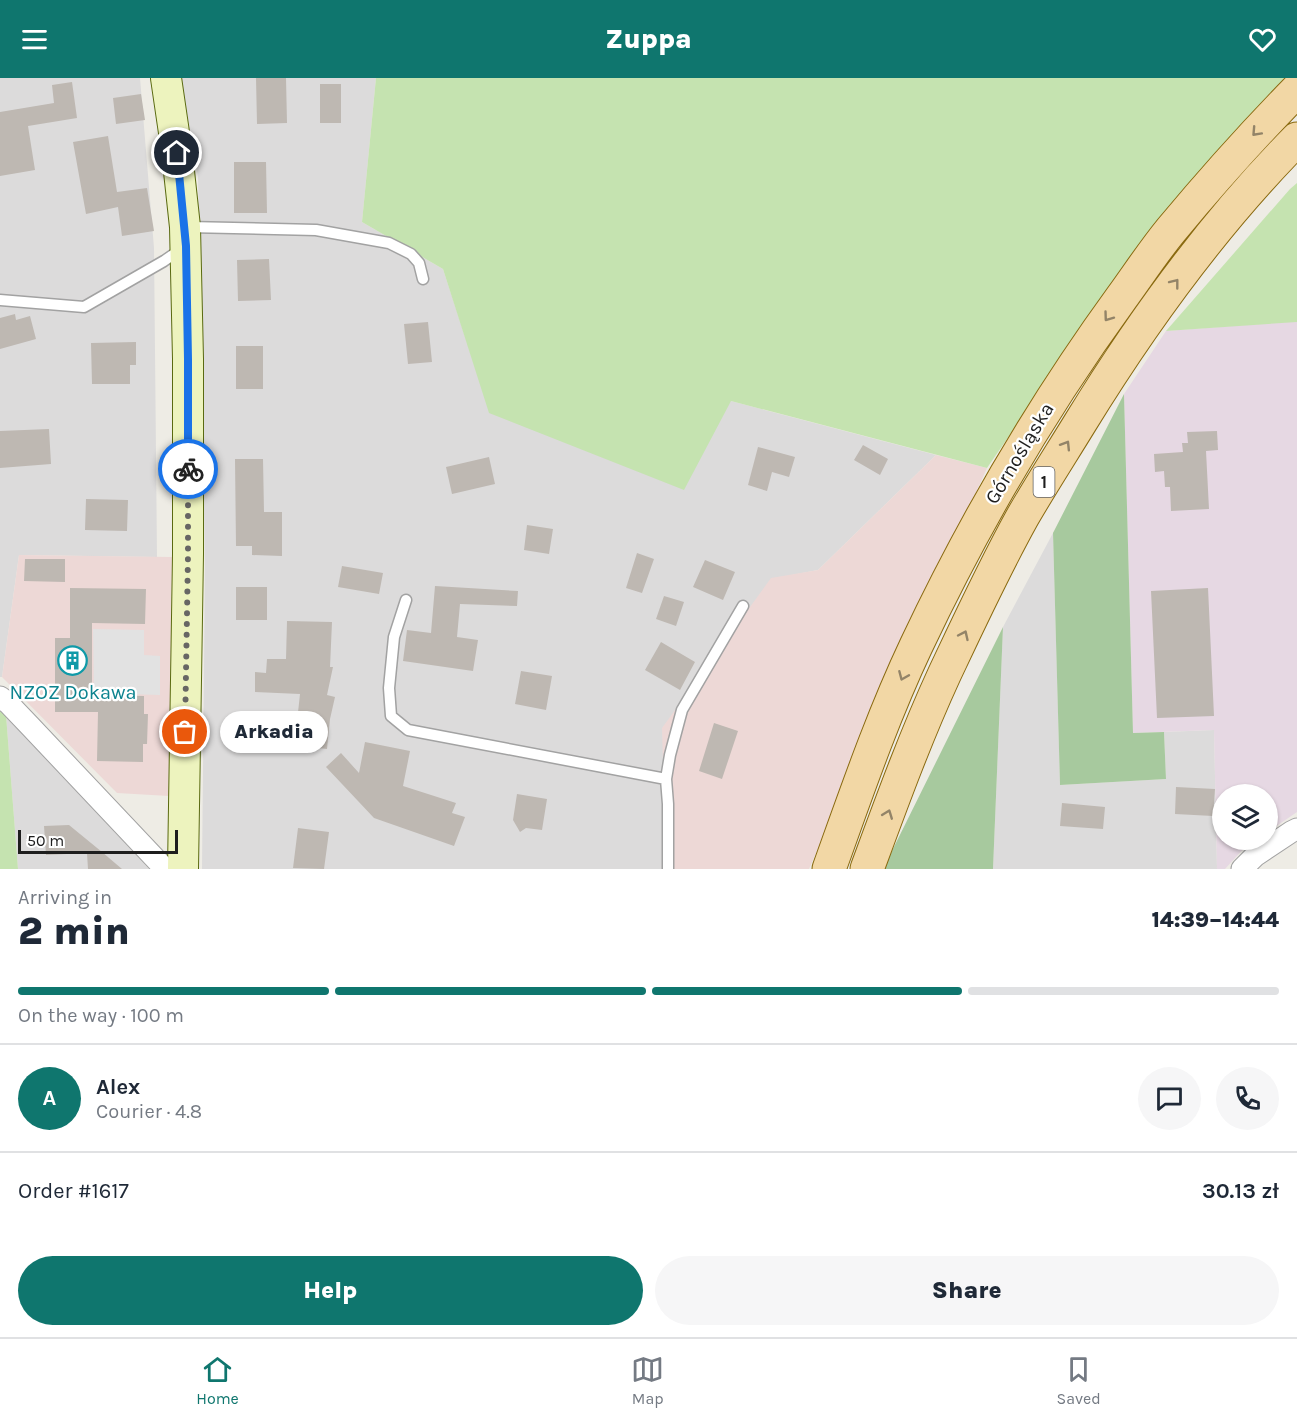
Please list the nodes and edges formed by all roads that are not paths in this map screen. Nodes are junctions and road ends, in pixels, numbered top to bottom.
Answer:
1 (166, 78) edge
2 (1297, 90) edge
3 (1297, 139) edge
4 (185, 237) junction
5 (423, 279) dead end
6 (0, 300) edge
7 (406, 600) dead end
8 (743, 606) dead end
9 (0, 697) edge
10 (666, 779) junction
11 (1297, 829) edge
12 (165, 869) edge
13 (183, 869) edge
14 (668, 869) edge
15 (829, 869) edge
16 (867, 869) edge
17 (1242, 869) edge

1 - 4 street
2 -> 15 main road, Górnośląska / 1
16 -> 3 main road, Górnośląska / 1
4 - 5 lane
4 - 6 lane
4 - 13 street
7 - 10 lane
8 - 10 lane
9 - 12 street
10 - 14 lane
11 - 17 street

